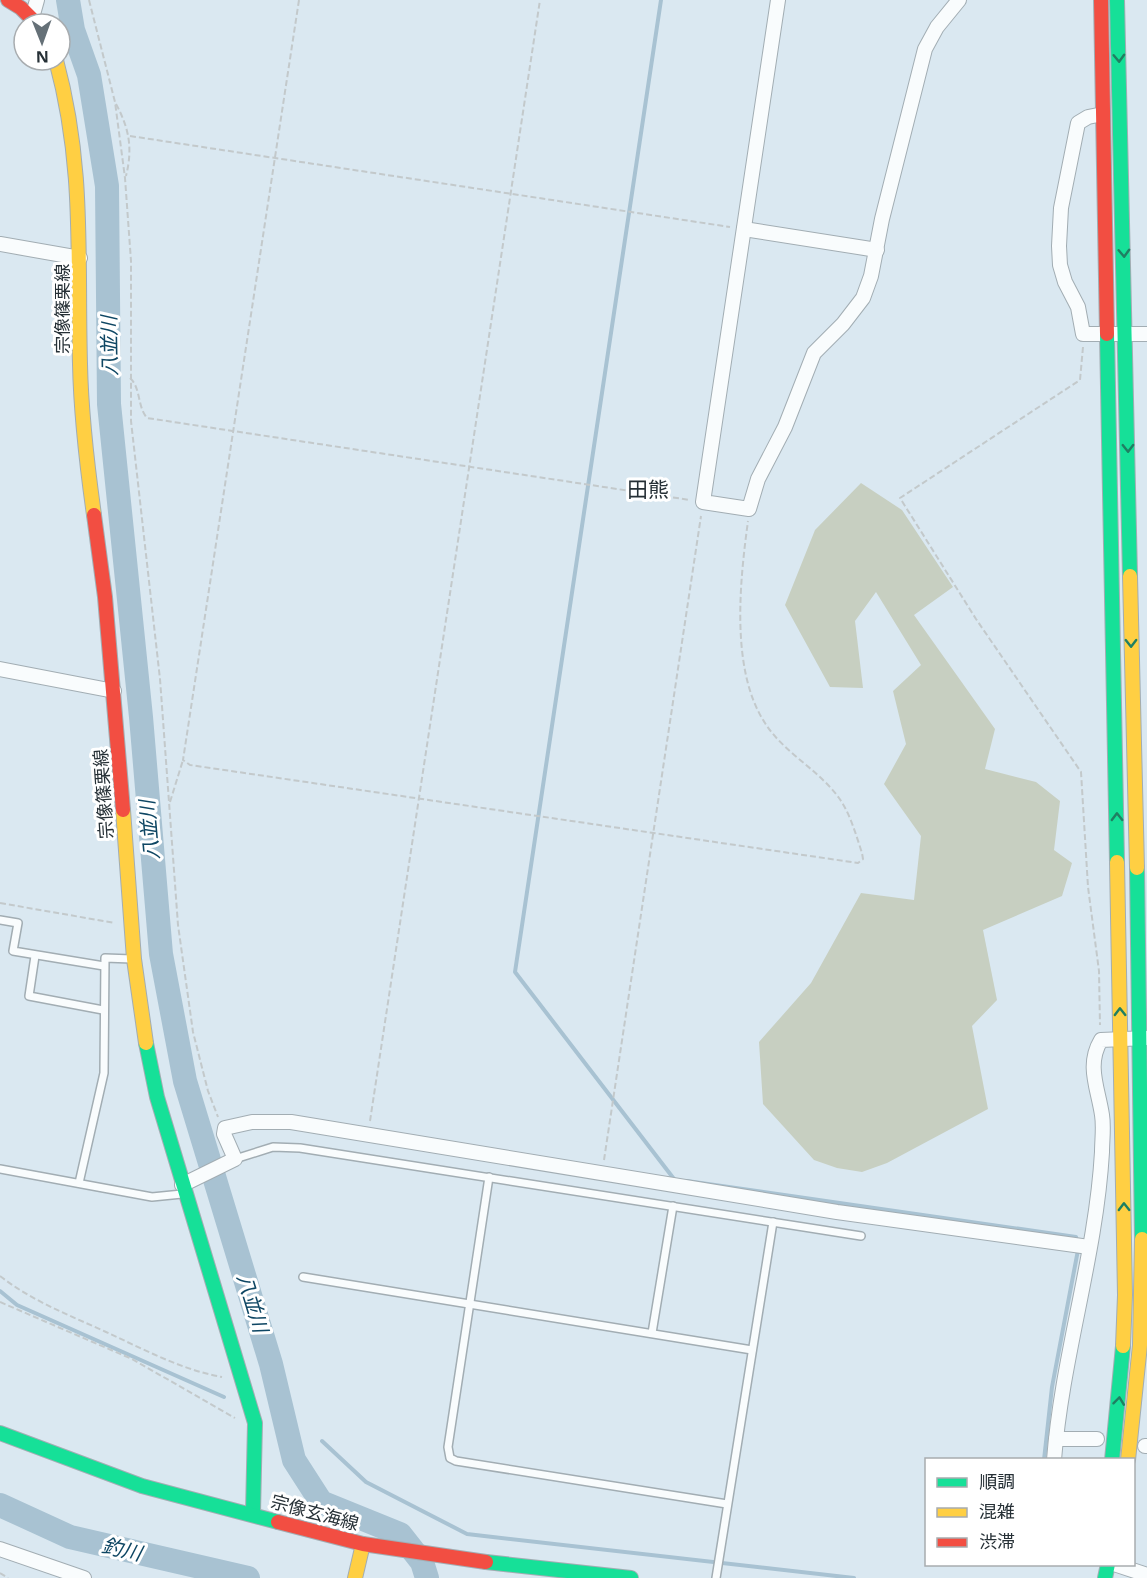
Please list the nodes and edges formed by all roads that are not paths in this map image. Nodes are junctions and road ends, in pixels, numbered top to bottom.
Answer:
1 (8, 0) edge
2 (778, 0) edge
3 (959, 0) edge
4 (1101, 0) edge
5 (1117, 0) edge
6 (23, 12) edge
7 (58, 72) edge
8 (1103, 114) junction
9 (744, 229) junction
10 (0, 244) edge
11 (877, 250) junction
12 (80, 258) junction
13 (1106, 334) junction
14 (1126, 334) junction
15 (1147, 334) edge
16 (0, 669) edge
17 (114, 691) junction
18 (0, 920) edge
19 (35, 956) junction
20 (134, 959) junction
21 (104, 966) junction
22 (103, 1010) junction
23 (1144, 1039) edge
24 (1120, 1040) junction
25 (231, 1161) junction
26 (0, 1169) edge
27 (489, 1178) junction
28 (79, 1183) junction
29 (186, 1187) junction
30 (673, 1206) junction
31 (773, 1222) junction
32 (861, 1236) dead end
33 (1089, 1247) junction
34 (303, 1277) dead end
35 (470, 1304) junction
36 (652, 1334) junction
37 (1143, 1346) edge
38 (752, 1350) junction
39 (0, 1433) edge
40 (1056, 1438) junction
41 (1097, 1439) dead end
42 (1054, 1458) edge
43 (1112, 1458) edge
44 (1128, 1458) edge
45 (727, 1503) junction
46 (253, 1513) junction
47 (0, 1549) edge
48 (362, 1549) junction
49 (1120, 1566) edge
50 (717, 1575) edge
51 (1147, 1575) edge
52 (84, 1578) edge
53 (355, 1578) edge
54 (631, 1578) edge

1 - 6 street
2 - 9 street
3 - 11 street
4 - 8 street
5 -> 14 street
7 - 12 street, 宗像篠栗線
8 - 13 street
8 - 13 street
9 - 11 street
9 - 11 street
10 - 12 street
12 - 17 street, 宗像篠栗線
13 - 14 street
24 -> 13 street
14 - 15 street
14 -> 23 street
16 - 17 street
17 - 20 street, 宗像篠栗線
18 - 19 lane
19 - 21 lane
19 - 22 lane
20 - 21 lane
20 - 29 street, 宗像篠栗線
21 - 22 lane
22 - 28 lane
23 - 24 street
23 - 37 street
24 - 33 street
43 -> 24 street
25 - 27 lane
25 - 29 street
25 - 33 street
26 - 28 lane
27 - 30 lane
27 - 35 lane
28 - 29 lane
29 - 46 street, 宗像篠栗線
30 - 31 lane
30 - 36 lane
31 - 32 lane
31 - 38 lane
33 - 40 street
34 - 35 lane
35 - 36 lane
35 - 45 lane
36 - 38 lane
37 - 44 street
38 - 45 lane
39 - 46 street, 宗像玄海線
40 - 41 street
40 - 42 street
45 - 50 lane
46 - 48 street, 宗像玄海線
47 - 52 street
48 - 53 street
48 - 54 street, 宗像玄海線
49 - 51 street

